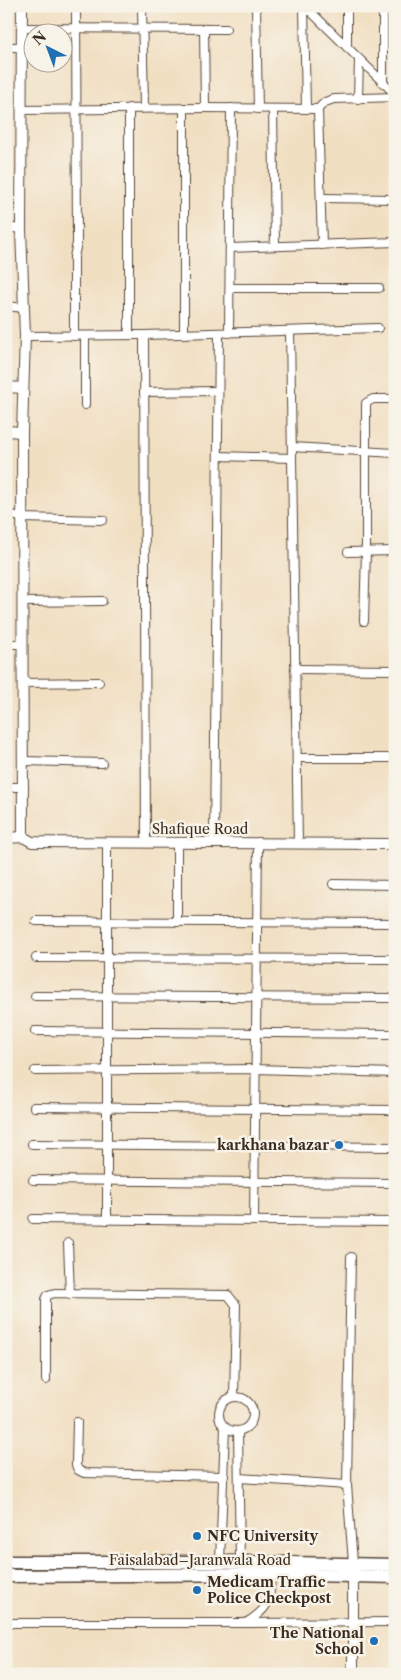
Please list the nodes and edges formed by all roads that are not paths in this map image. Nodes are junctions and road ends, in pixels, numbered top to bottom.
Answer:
1 (22, 6) edge
2 (76, 6) edge
3 (142, 6) edge
4 (256, 6) edge
5 (305, 6) edge
6 (347, 6) edge
7 (383, 6) edge
8 (22, 22) edge
9 (72, 28) edge
10 (76, 28) junction
11 (143, 29) junction
12 (204, 29) junction
13 (226, 29) dead end
14 (6, 47) edge
15 (22, 47) edge
16 (347, 47) junction
17 (359, 59) junction
18 (22, 72) edge
19 (383, 82) junction
20 (395, 95) edge
21 (358, 99) junction
22 (129, 108) junction
23 (144, 108) junction
24 (184, 108) junction
25 (205, 108) junction
26 (231, 108) junction
27 (258, 109) junction
28 (306, 109) junction
29 (318, 109) junction
30 (22, 110) junction
31 (77, 110) junction
32 (273, 110) junction
33 (320, 198) junction
34 (395, 199) edge
35 (6, 227) edge
36 (21, 229) junction
37 (395, 242) edge
38 (322, 245) junction
39 (275, 246) junction
40 (230, 248) junction
41 (230, 288) junction
42 (379, 288) dead end
43 (6, 306) edge
44 (24, 308) junction
45 (378, 328) dead end
46 (290, 331) junction
47 (219, 333) junction
48 (229, 333) junction
49 (184, 334) junction
50 (129, 335) junction
51 (144, 335) junction
52 (25, 336) junction
53 (74, 336) junction
54 (85, 336) junction
55 (6, 387) edge
56 (23, 388) junction
57 (218, 391) junction
58 (144, 392) junction
59 (395, 399) edge
60 (85, 405) dead end
61 (6, 431) edge
62 (22, 432) junction
63 (292, 447) junction
64 (366, 451) junction
65 (395, 453) edge
66 (218, 456) junction
67 (292, 458) junction
68 (6, 513) edge
69 (22, 518) junction
70 (103, 520) dead end
71 (366, 551) junction
72 (395, 551) edge
73 (348, 552) dead end
74 (102, 601) dead end
75 (22, 602) junction
76 (364, 620) dead end
77 (6, 644) edge
78 (23, 644) junction
79 (296, 669) junction
80 (395, 670) edge
81 (99, 682) dead end
82 (23, 683) junction
83 (297, 758) junction
84 (395, 758) edge
85 (24, 761) junction
86 (102, 763) dead end
87 (6, 787) edge
88 (24, 787) junction
89 (6, 838) edge
90 (23, 838) junction
91 (107, 842) junction
92 (146, 842) junction
93 (178, 842) junction
94 (214, 842) junction
95 (258, 842) junction
96 (298, 843) junction
97 (395, 844) edge
98 (333, 884) dead end
99 (395, 885) edge
100 (36, 921) dead end
101 (107, 921) junction
102 (177, 922) junction
103 (257, 922) junction
104 (395, 923) edge
105 (36, 958) dead end
106 (107, 958) junction
107 (256, 959) junction
108 (395, 960) edge
109 (36, 996) dead end
110 (107, 996) junction
111 (256, 997) junction
112 (395, 998) edge
113 (35, 1031) dead end
114 (107, 1032) junction
115 (256, 1033) junction
116 (395, 1034) edge
117 (255, 1069) junction
118 (35, 1071) dead end
119 (107, 1071) junction
120 (395, 1073) edge
121 (34, 1107) dead end
122 (107, 1108) junction
123 (255, 1109) junction
124 (395, 1110) edge
125 (32, 1144) dead end
126 (107, 1145) junction
127 (255, 1146) junction
128 (395, 1147) edge
129 (34, 1180) dead end
130 (107, 1181) junction
131 (254, 1182) junction
132 (395, 1183) edge
133 (33, 1219) dead end
134 (107, 1220) junction
135 (254, 1221) junction
136 (395, 1222) edge
137 (68, 1243) dead end
138 (350, 1258) dead end
139 (70, 1294) junction
140 (46, 1380) dead end
141 (234, 1397) junction
142 (77, 1422) dead end
143 (226, 1428) junction
144 (238, 1431) junction
145 (224, 1476) junction
146 (239, 1478) junction
147 (347, 1485) junction
148 (6, 1562) edge
149 (220, 1562) junction
150 (240, 1562) junction
151 (395, 1565) edge
152 (353, 1569) junction
153 (271, 1574) junction
154 (6, 1576) edge
155 (395, 1577) edge
156 (395, 1622) edge
157 (6, 1623) edge
158 (246, 1623) junction
159 (353, 1623) junction
160 (353, 1674) edge

1 - 8 street
2 - 10 street
3 - 11 street
4 - 27 street
5 - 16 street
5 - 28 street
6 - 16 street
7 - 19 street
9 - 10 street
10 - 11 street
10 - 31 street
11 - 12 street
11 - 23 street
12 - 13 street
12 - 25 street
14 - 15 street
16 - 17 street
17 - 19 street
17 - 21 street
18 - 30 street
19 - 20 street
20 - 21 street
21 - 29 street
22 - 23 street
22 - 31 street
22 - 50 street
23 - 24 street
24 - 25 street
24 - 49 street
25 - 26 street
26 - 27 street
26 - 40 street
27 - 32 street
28 - 29 street
28 - 32 street
29 - 33 street
30 - 31 street
30 - 36 street
31 - 53 street
32 - 39 street
33 - 34 street
33 - 38 street
35 - 36 street
36 - 44 street
37 - 38 street
38 - 39 street
39 - 40 street
40 - 41 street
41 - 42 street
41 - 48 street
43 - 44 street
44 - 52 street
45 - 46 street
46 - 48 street
46 - 63 street
47 - 48 street
47 - 49 street
47 - 57 street
49 - 51 street
50 - 51 street
50 - 54 street
51 - 58 street
52 - 53 street
52 - 56 street
53 - 54 street
54 - 60 street
55 - 56 street
56 - 62 street
57 - 58 street
57 - 66 street
58 - 92 street
59 - 64 street
61 - 62 street
62 - 69 street
63 - 64 street
63 - 67 street
64 - 65 street
64 - 71 street
66 - 67 street
66 - 94 street
67 - 79 street
68 - 69 street
69 - 70 street
69 - 75 street
71 - 72 street
71 - 73 street
71 - 76 street
74 - 75 street
75 - 78 street
77 - 78 street
78 - 82 street
79 - 80 street
79 - 83 street
81 - 82 street
82 - 85 street
83 - 84 street
83 - 96 street
85 - 86 street
85 - 88 street
87 - 88 street
88 - 90 street
89 - 90 street, Shafique Road
90 - 91 street, Shafique Road
91 - 92 street, Shafique Road
91 - 101 street
92 - 93 street, Shafique Road
93 - 94 street, Shafique Road
93 - 102 street
94 - 95 street, Shafique Road
95 - 96 street, Shafique Road
95 - 103 street
96 - 97 street, Shafique Road
98 - 99 street
100 - 101 street
101 - 102 street
101 - 106 street
102 - 103 street
103 - 104 street
103 - 107 street
105 - 106 street
106 - 107 street
106 - 110 street
107 - 108 street
107 - 111 street
109 - 110 street
110 - 111 street
110 - 114 street
111 - 112 street
111 - 115 street
113 - 114 street
114 - 115 street
114 - 119 street
115 - 116 street
115 - 117 street
117 - 119 street
117 - 120 street
117 - 123 street
118 - 119 street
119 - 122 street
121 - 122 street
122 - 123 street
122 - 126 street
123 - 124 street
123 - 127 street
125 - 126 street
126 - 127 street
126 - 130 street
127 - 128 street
127 - 131 street
129 - 130 street
130 - 131 street
130 - 134 street
131 - 132 street
131 - 135 street
133 - 134 street
134 - 135 street
135 - 136 street
137 - 139 street
138 - 147 street
139 - 140 street
139 - 141 street
141 - 143 street
141 - 144 street
142 - 145 street
143 - 144 street
143 - 145 street
144 - 146 street
145 - 149 street
146 - 147 street
146 - 150 street
147 - 152 street
148 - 149 main road, Faisalabad–Jaranwala Road
149 - 150 main road, Faisalabad–Jaranwala Road
150 - 152 main road, Faisalabad–Jaranwala Road
151 - 152 main road, Faisalabad–Jaranwala Road
152 - 153 main road, Faisalabad–Jaranwala Road
152 - 155 main road, Faisalabad–Jaranwala Road
152 - 159 street
153 - 154 main road, Faisalabad–Jaranwala Road
153 - 158 street
156 - 159 street
157 - 158 street
158 - 159 street
159 - 160 street

